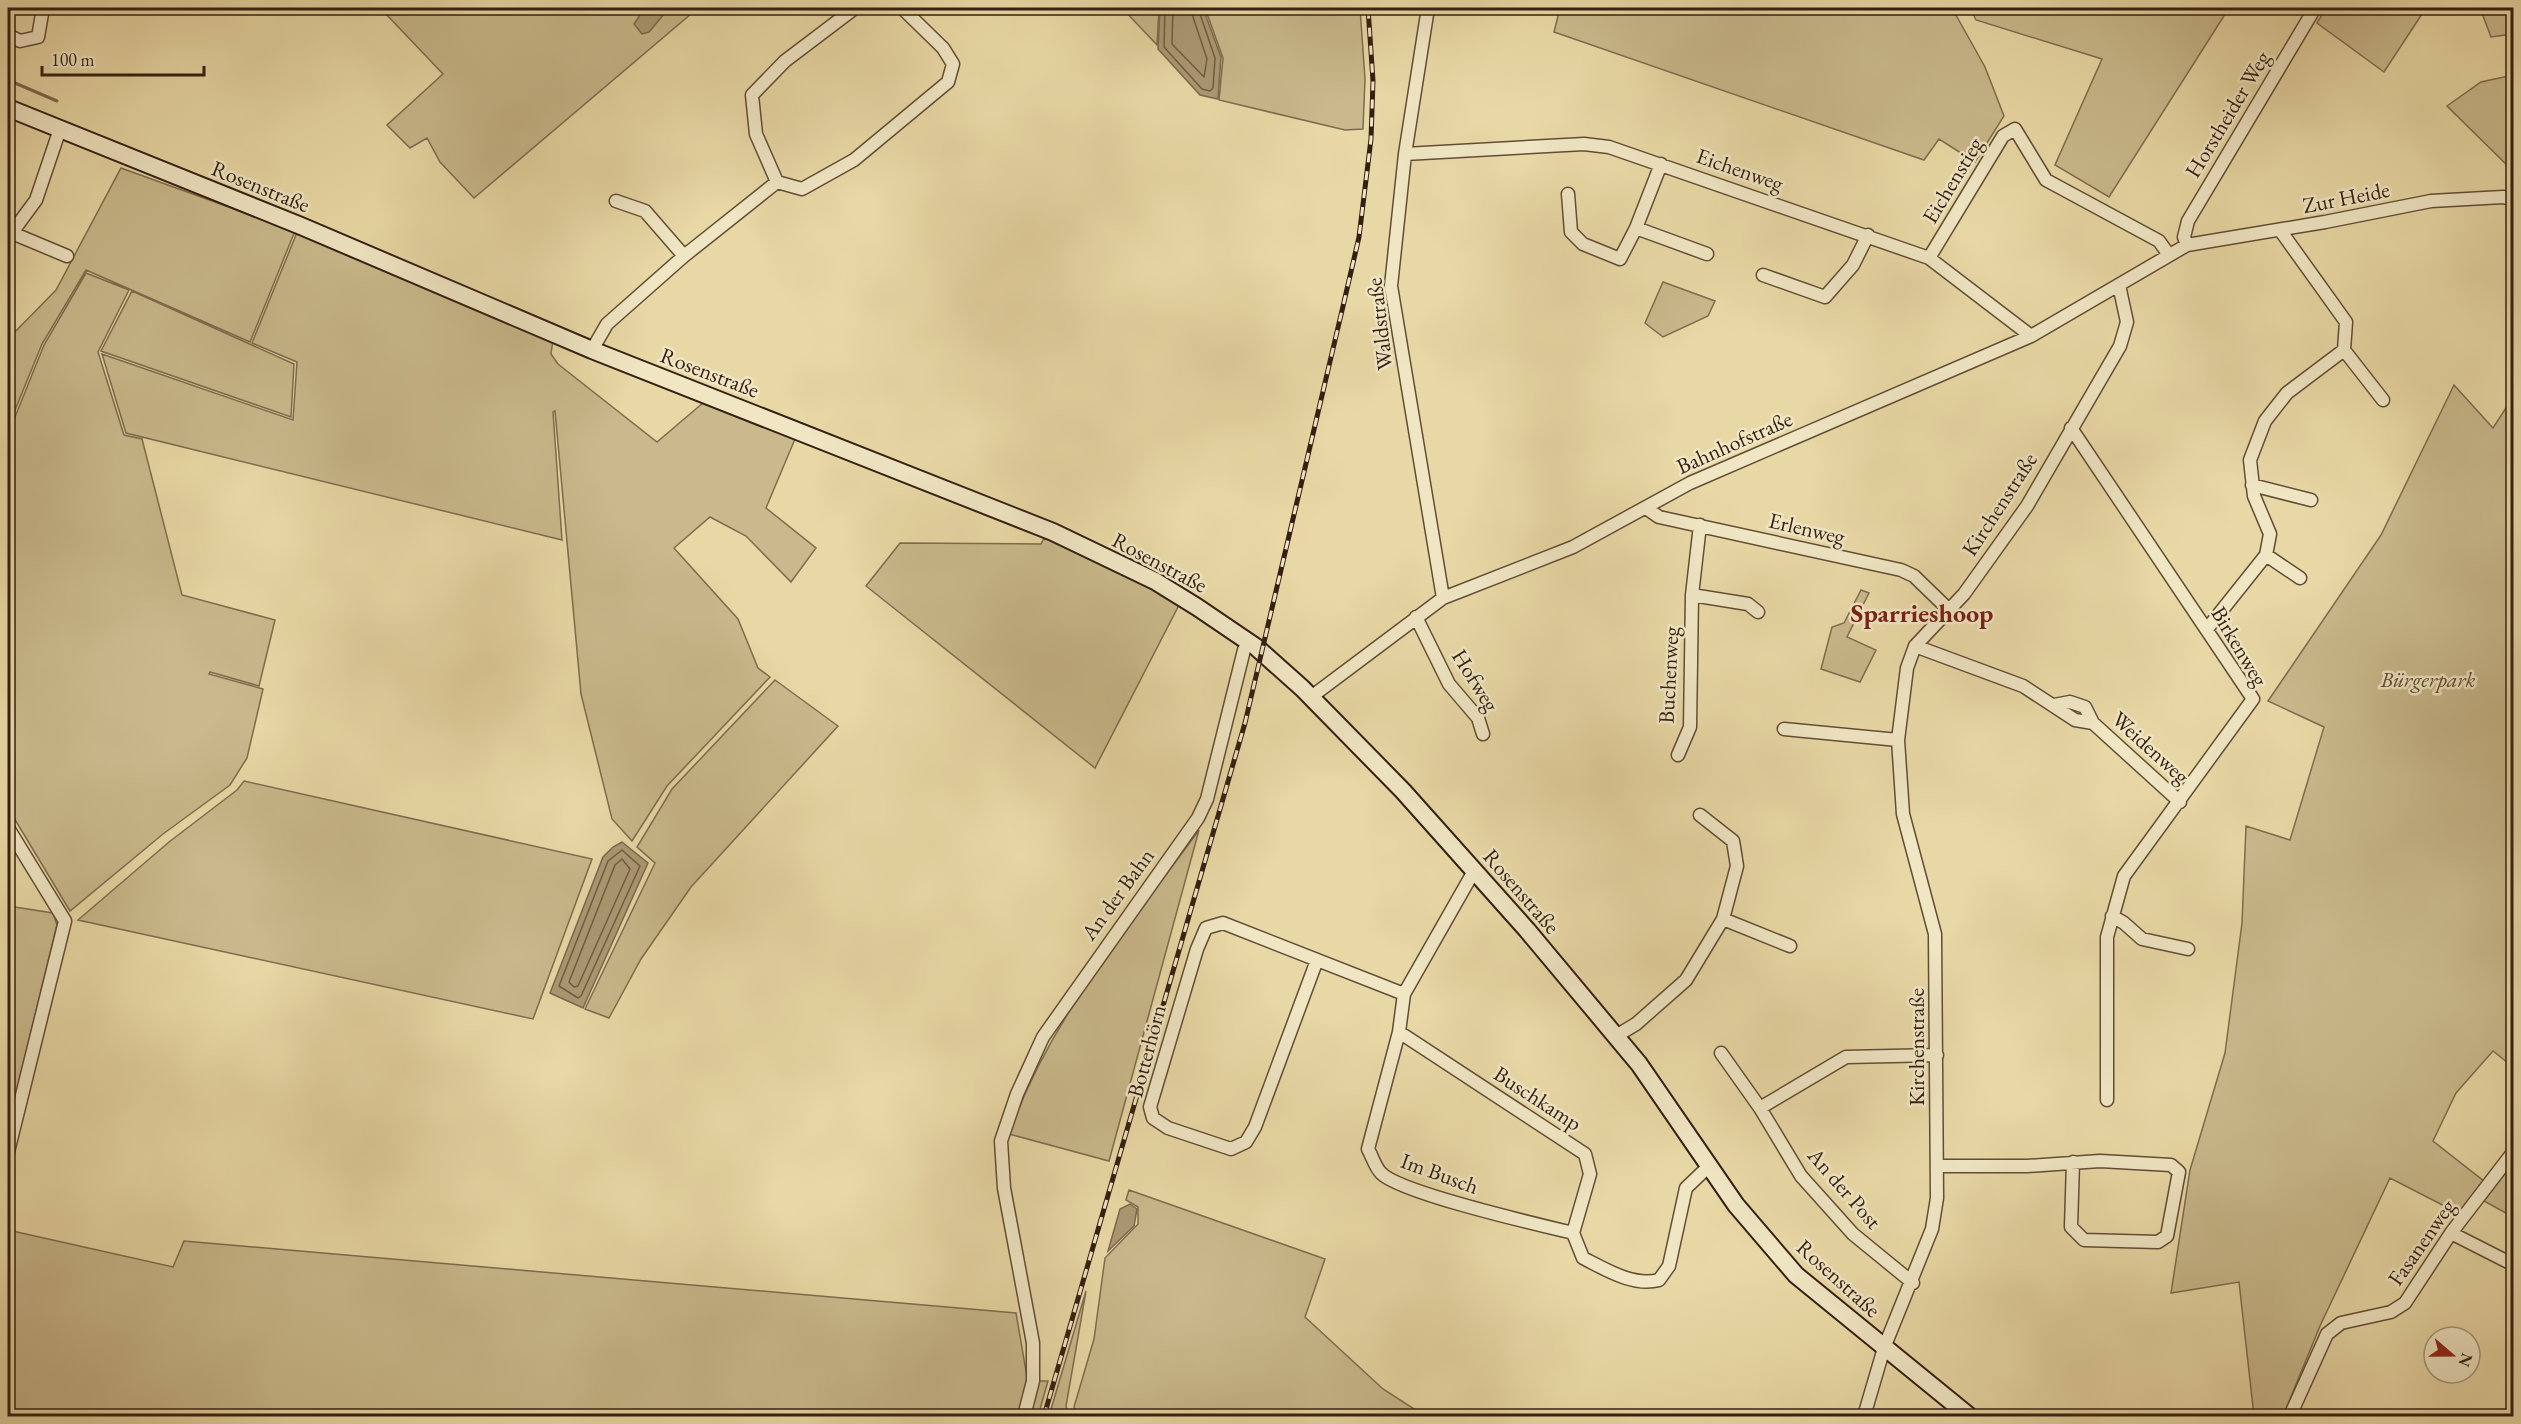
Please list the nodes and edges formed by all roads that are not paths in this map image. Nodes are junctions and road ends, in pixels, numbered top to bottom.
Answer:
1 (43, 8) edge
2 (855, 8) edge
3 (902, 8) edge
4 (1428, 8) edge
5 (2316, 8) edge
6 (8, 35) edge
7 (8, 108) edge
8 (60, 129) junction
9 (1406, 154) junction
10 (1661, 164) junction
11 (777, 182) junction
12 (1568, 194) dead end
13 (2514, 199) edge
14 (616, 201) dead end
15 (1636, 228) junction
16 (2280, 230) junction
17 (1868, 235) junction
18 (10, 236) edge
19 (2187, 245) junction
20 (1707, 254) dead end
21 (2169, 255) junction
22 (67, 256) dead end
23 (684, 256) junction
24 (1929, 258) junction
25 (1763, 275) dead end
26 (2119, 285) junction
27 (2031, 336) junction
28 (592, 350) junction
29 (2344, 350) junction
30 (2383, 400) dead end
31 (2071, 428) junction
32 (2252, 485) junction
33 (2311, 500) dead end
34 (1646, 508) junction
35 (1700, 525) junction
36 (2266, 555) junction
37 (2300, 578) dead end
38 (1692, 595) junction
39 (1443, 598) junction
40 (1948, 609) junction
41 (1758, 612) dead end
42 (1416, 617) junction
43 (2207, 629) junction
44 (1249, 642) junction
45 (1915, 646) junction
46 (1311, 697) junction
47 (1784, 729) dead end
48 (1483, 734) dead end
49 (1898, 740) junction
50 (1677, 755) dead end
51 (2181, 802) junction
52 (1700, 815) dead end
53 (8, 828) edge
54 (1474, 871) junction
55 (2112, 916) junction
56 (1723, 919) junction
57 (1790, 946) dead end
58 (2188, 949) dead end
59 (1317, 960) junction
60 (1404, 994) junction
61 (1399, 1032) junction
62 (1616, 1036) junction
63 (1720, 1053) dead end
64 (1937, 1055) junction
65 (2107, 1100) dead end
66 (1760, 1108) junction
67 (2514, 1151) edge
68 (8, 1152) edge
69 (2073, 1162) junction
70 (1709, 1166) junction
71 (1937, 1166) junction
72 (1573, 1233) junction
73 (2451, 1233) junction
74 (2514, 1265) edge
75 (1913, 1283) junction
76 (1884, 1348) junction
77 (1024, 1416) edge
78 (1864, 1416) edge
79 (1969, 1416) edge
80 (2289, 1416) edge

1 - 6 street
2 - 11 street
3 - 11 street
4 - 9 street, Waldstraße
5 - 19 street, Horstheider Weg
7 - 8 main road, Rosenstraße
8 - 18 street
8 - 28 main road, Rosenstraße
9 - 10 street, Eichenweg
9 - 39 street, Waldstraße
10 - 15 street
10 - 17 street, Eichenweg
11 - 23 street
12 - 15 street
13 - 16 street, Zur Heide
14 - 23 street
15 - 20 street
16 - 19 street, Zur Heide
16 - 29 street
17 - 24 street, Eichenweg
17 - 25 street
18 - 22 street
19 - 21 street, Bahnhofstraße
21 - 24 street, Eichenstieg
21 - 26 street, Bahnhofstraße
23 - 28 street
24 - 27 street, Eichenweg
26 - 27 street, Bahnhofstraße
26 - 31 street, Kirchenstraße
27 - 34 street, Bahnhofstraße
28 - 44 main road, Rosenstraße
29 - 30 street
29 - 32 street
31 - 40 street, Kirchenstraße
31 - 43 street, Birkenweg
32 - 33 street
32 - 36 street
34 - 35 street, Erlenweg
34 - 39 street, Bahnhofstraße
35 - 38 street, Buchenweg
35 - 40 street, Erlenweg
36 - 37 street
36 - 43 street
38 - 41 street, Buchenweg
38 - 50 street, Buchenweg
39 - 42 street, Bahnhofstraße
40 - 45 street, Kirchenstraße
42 - 46 street, Bahnhofstraße
42 - 48 street, Hofweg
43 - 51 street, Birkenweg
44 - 46 main road, Rosenstraße
44 - 77 street, An der Bahn
45 - 49 street, Kirchenstraße
45 - 51 street, Weidenweg
46 - 54 main road, Rosenstraße
47 - 49 street
49 - 64 street, Kirchenstraße
51 - 55 street, Birkenweg
52 - 56 street
53 - 68 street
54 - 60 street, Im Busch
54 - 62 main road, Rosenstraße
55 - 58 street
55 - 65 street, Birkenweg
56 - 57 street
56 - 62 street
59 - 59 street, Botterhörn
59 - 60 street, Botterhörn
60 - 61 street, Im Busch
61 - 72 street, Buschkamp
61 - 72 street, Im Busch
62 - 70 main road, Rosenstraße
63 - 66 street, An der Post
64 - 66 street
64 - 71 street, Kirchenstraße
66 - 75 street, An der Post
67 - 73 street, Fasanenweg
69 - 69 street
69 - 71 street
70 - 72 street
70 - 76 main road, Rosenstraße
71 - 75 street, Kirchenstraße
73 - 74 street
73 - 80 street, Fasanenweg
75 - 76 street, Kirchenstraße
76 - 78 street, Kirchenstraße
76 - 79 main road, Rosenstraße

